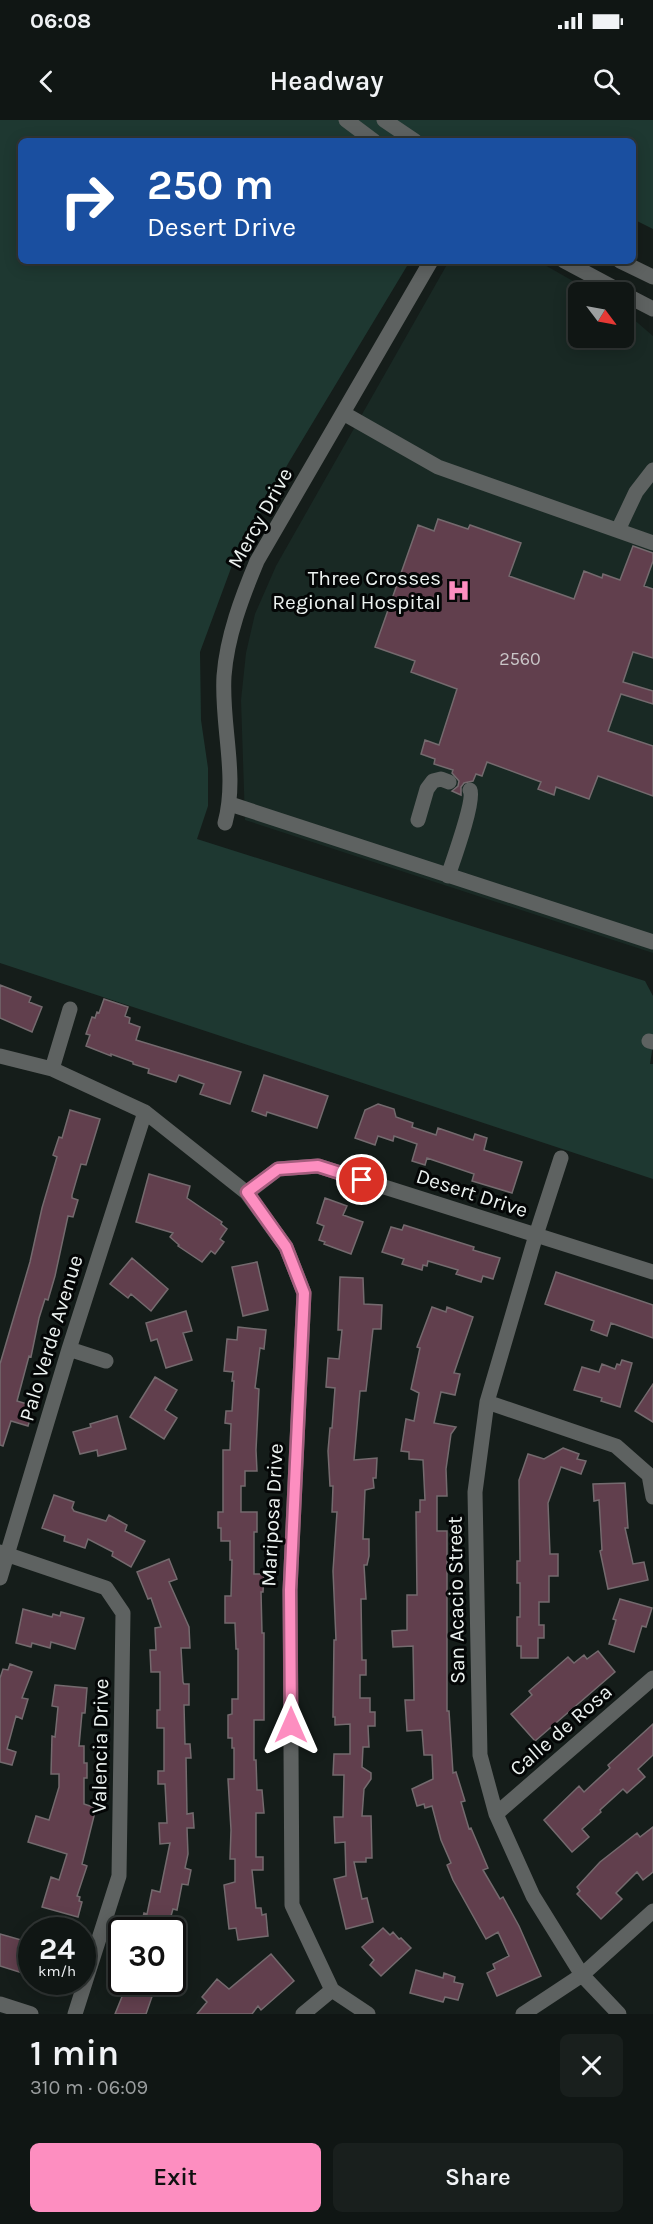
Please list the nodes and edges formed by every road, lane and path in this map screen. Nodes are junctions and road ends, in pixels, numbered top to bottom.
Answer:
1 (346, 120) edge
2 (384, 120) edge
3 (370, 138) edge
4 (411, 138) edge
5 (429, 264) edge
6 (570, 264) edge
7 (626, 264) edge
8 (653, 278) edge
9 (603, 282) edge
10 (634, 299) edge
11 (653, 309) edge
12 (343, 413) junction
13 (653, 470) edge
14 (618, 530) junction
15 (653, 543) edge
16 (449, 782) dead end
17 (470, 790) dead end
18 (230, 804) junction
19 (418, 820) dead end
20 (225, 823) dead end
21 (448, 876) junction
22 (653, 942) edge
23 (70, 1010) dead end
24 (0, 1056) edge
25 (52, 1069) junction
26 (145, 1112) junction
27 (561, 1158) dead end
28 (247, 1192) junction
29 (536, 1235) junction
30 (653, 1272) edge
31 (69, 1349) junction
32 (106, 1361) dead end
33 (487, 1402) junction
34 (653, 1497) edge
35 (4, 1553) edge
36 (0, 1578) edge
37 (653, 1678) edge
38 (496, 1814) junction
39 (653, 1911) edge
40 (582, 1975) junction
41 (332, 1990) junction
42 (0, 2004) edge
43 (31, 2014) edge
44 (75, 2014) edge
45 (303, 2014) edge
46 (368, 2014) edge
47 (523, 2014) edge
48 (619, 2014) edge

1 - 3 street
2 - 4 street
5 - 12 street, Mercy Drive
6 - 9 street
7 - 8 street
10 - 11 street
12 - 14 street
12 - 18 street, Mercy Drive
13 - 14 street
14 - 15 street
16 - 19 street
17 - 21 street
18 - 20 street, Mercy Drive
18 - 21 street
21 - 22 street
23 - 25 street
24 - 25 street
25 - 26 street
26 - 28 street
26 - 31 street, Palo Verde Avenue
27 - 29 street, San Acacio Street
28 - 29 street, Desert Drive
28 - 41 street, Mariposa Drive
29 - 30 street, Desert Drive
29 - 33 street, San Acacio Street
31 - 32 street
31 - 35 street, Palo Verde Avenue
33 - 34 street
33 - 38 street, San Acacio Street
35 - 36 street, Palo Verde Avenue
35 - 44 street, Valencia Drive
37 - 38 street, Calle de Rosa
38 - 40 street, San Acacio Street
39 - 40 street
40 - 47 street
40 - 48 street, San Acacio Street
41 - 45 street
41 - 46 street
42 - 43 street

